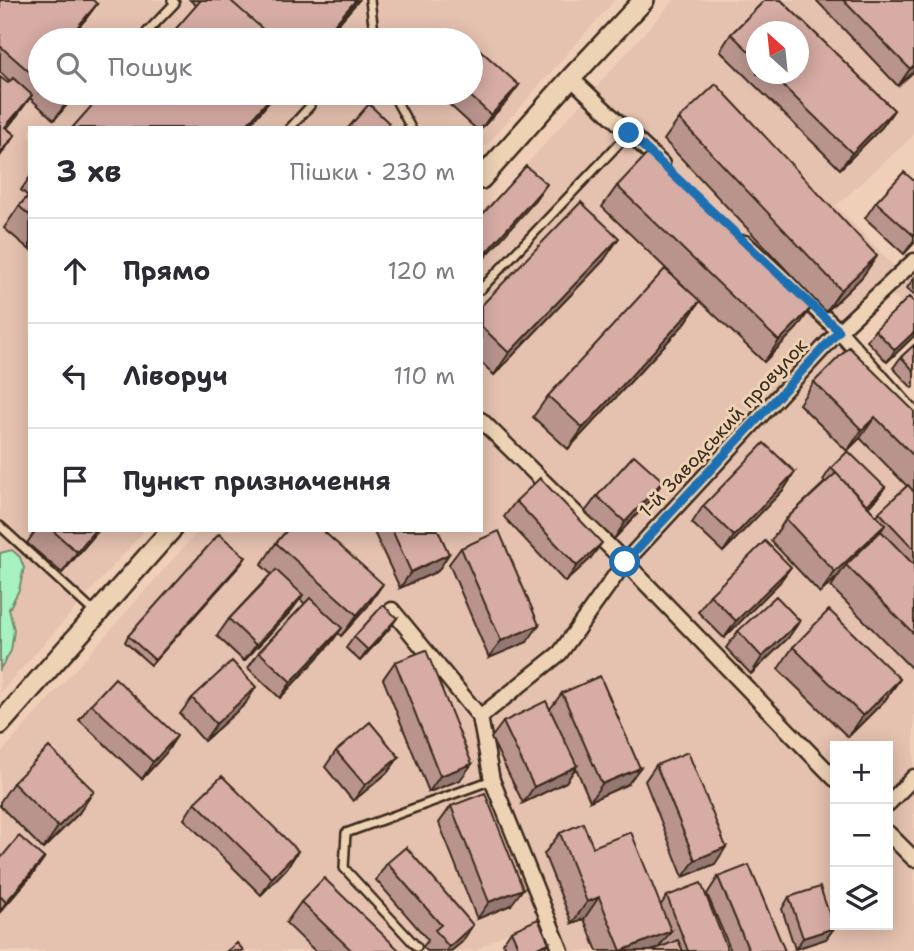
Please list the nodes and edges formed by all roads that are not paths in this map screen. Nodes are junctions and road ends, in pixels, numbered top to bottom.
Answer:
1 (172, 0) edge
2 (370, 0) edge
3 (644, 0) edge
4 (151, 28) edge
5 (374, 28) edge
6 (571, 78) junction
7 (399, 105) edge
8 (310, 106) dead end
9 (292, 126) edge
10 (410, 126) edge
11 (629, 133) junction
12 (669, 171) edge
13 (483, 177) edge
14 (739, 237) edge
15 (914, 261) edge
16 (483, 287) edge
17 (839, 331) junction
18 (914, 415) edge
19 (483, 422) edge
20 (0, 526) edge
21 (169, 532) edge
22 (625, 562) junction
23 (392, 610) edge
24 (97, 614) junction
25 (480, 717) junction
26 (0, 724) edge
27 (830, 774) edge
28 (914, 777) edge
29 (492, 780) junction
30 (893, 799) edge
31 (893, 838) edge
32 (914, 859) edge
33 (417, 947) dead end
34 (561, 951) edge

1 - 4 lane
2 - 5 lane
3 - 6 street
6 - 11 street
6 - 13 street
7 - 10 lane
8 - 9 lane
11 - 12 street
11 - 16 lane
14 - 17 street
15 - 17 street, 1-й Заводський провулок
17 - 18 street
17 - 22 street, 1-й Заводський провулок
19 - 22 street
20 - 24 lane
21 - 24 street
22 - 25 street, 1-й Заводський провулок
22 - 27 street
23 - 25 street
24 - 26 street
25 - 29 street
28 - 30 street
29 - 33 lane
29 - 34 street
31 - 32 street

